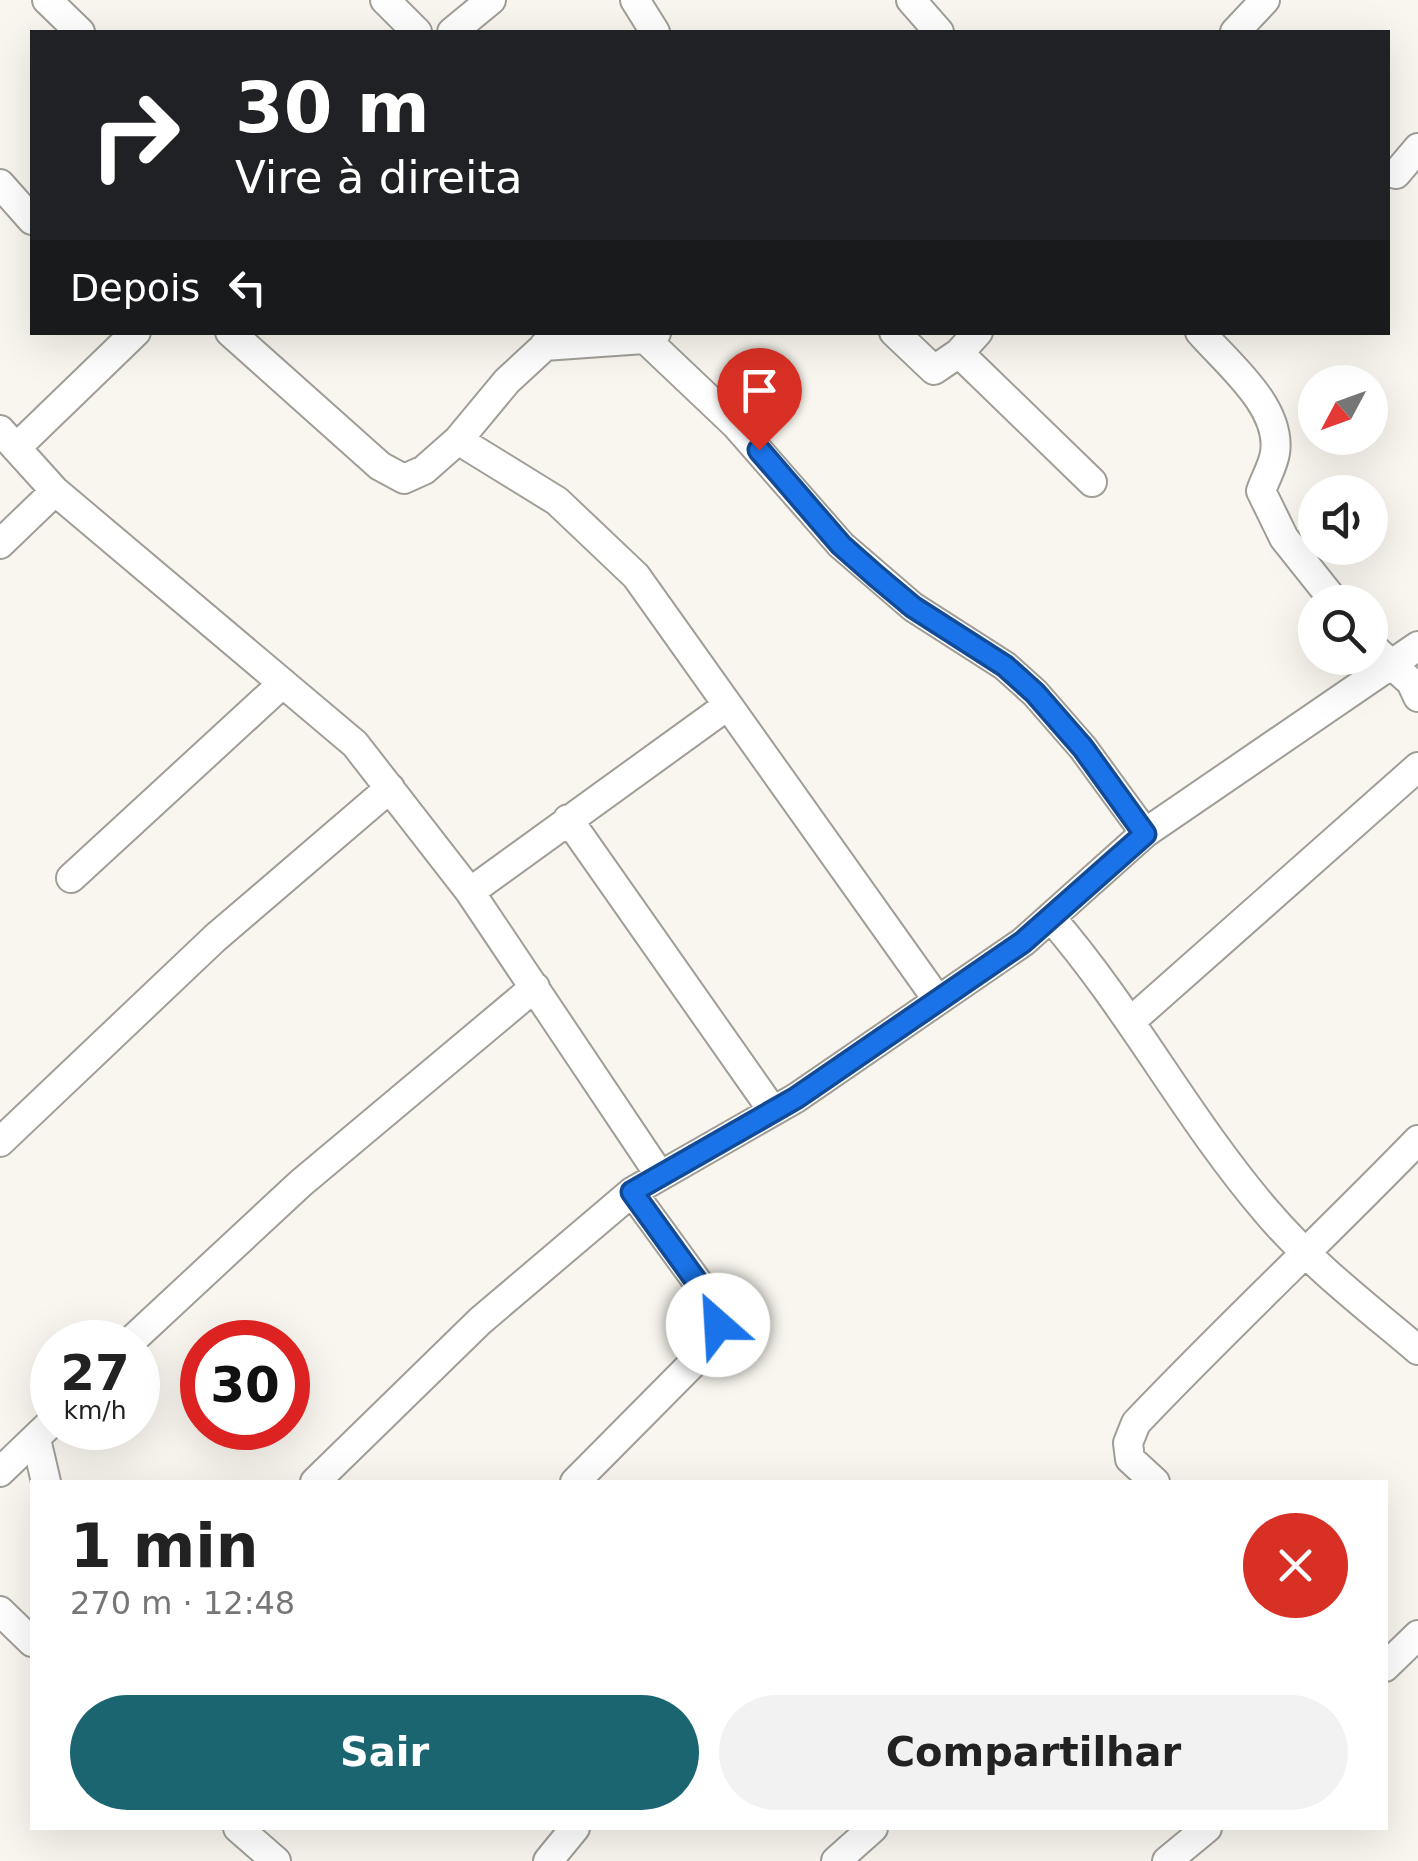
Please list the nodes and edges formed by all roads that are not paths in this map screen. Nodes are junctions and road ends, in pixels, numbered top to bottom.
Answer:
1 (48, 0) edge
2 (385, 0) edge
3 (491, 0) edge
4 (634, 0) edge
5 (910, 0) edge
6 (1264, 0) edge
7 (78, 30) edge
8 (415, 30) edge
9 (454, 30) edge
10 (654, 30) edge
11 (937, 30) edge
12 (1237, 30) edge
13 (1418, 148) edge
14 (1400, 177) edge
15 (0, 184) edge
16 (30, 218) edge
17 (132, 335) edge
18 (233, 335) edge
19 (646, 335) edge
20 (897, 335) edge
21 (1203, 335) edge
22 (552, 340) edge
23 (968, 342) edge
24 (8, 439) edge
25 (458, 440) junction
26 (1092, 482) dead end
27 (55, 491) junction
28 (0, 544) edge
29 (1321, 585) edge
30 (1418, 646) edge
31 (1390, 666) junction
32 (283, 684) junction
33 (1418, 697) edge
34 (727, 706) junction
35 (1418, 767) edge
36 (390, 788) junction
37 (568, 818) junction
38 (1145, 834) junction
39 (70, 878) dead end
40 (470, 892) junction
41 (1051, 918) junction
42 (535, 987) junction
43 (937, 999) junction
44 (1130, 1022) junction
45 (773, 1111) junction
46 (1418, 1140) edge
47 (0, 1142) edge
48 (659, 1174) junction
49 (632, 1192) junction
50 (1307, 1256) junction
51 (154, 1320) edge
52 (1418, 1350) edge
53 (30, 1444) edge
54 (45, 1450) edge
55 (0, 1472) edge
56 (46, 1480) edge
57 (317, 1480) edge
58 (577, 1480) edge
59 (1153, 1480) edge
60 (0, 1611) edge
61 (1418, 1636) edge
62 (30, 1640) edge
63 (1388, 1664) edge
64 (240, 1830) edge
65 (281, 1830) edge
66 (573, 1830) edge
67 (871, 1830) edge
68 (1204, 1830) edge
69 (270, 1855) edge
70 (548, 1861) edge
71 (836, 1861) edge
72 (1167, 1861) edge

1 - 7 street
2 - 8 street
3 - 9 street
4 - 10 street
5 - 11 street
6 - 12 street
13 - 14 street
15 - 16 street
17 - 24 street
18 - 25 street
19 - 22 street
19 - 38 street
20 - 23 street
21 - 29 street
22 - 25 street
23 - 26 street
24 - 27 street
25 - 34 street
27 - 28 street
27 - 32 street
30 - 31 street
31 - 33 street
31 - 38 street
32 - 36 street
32 - 39 street
34 - 37 street
34 - 43 street
35 - 44 street
36 - 40 street
36 - 47 street
37 - 40 street
37 - 45 street
38 - 41 street
40 - 42 street
41 - 43 street
41 - 44 street
42 - 48 street
42 - 51 street
43 - 45 street
44 - 50 street
45 - 48 street
46 - 50 street
48 - 49 street
49 - 57 street
49 - 58 street
50 - 52 street
50 - 59 street
53 - 55 street
54 - 56 street
60 - 62 street
61 - 63 street
64 - 69 street
65 - 69 street
66 - 70 street
67 - 71 street
68 - 72 street

